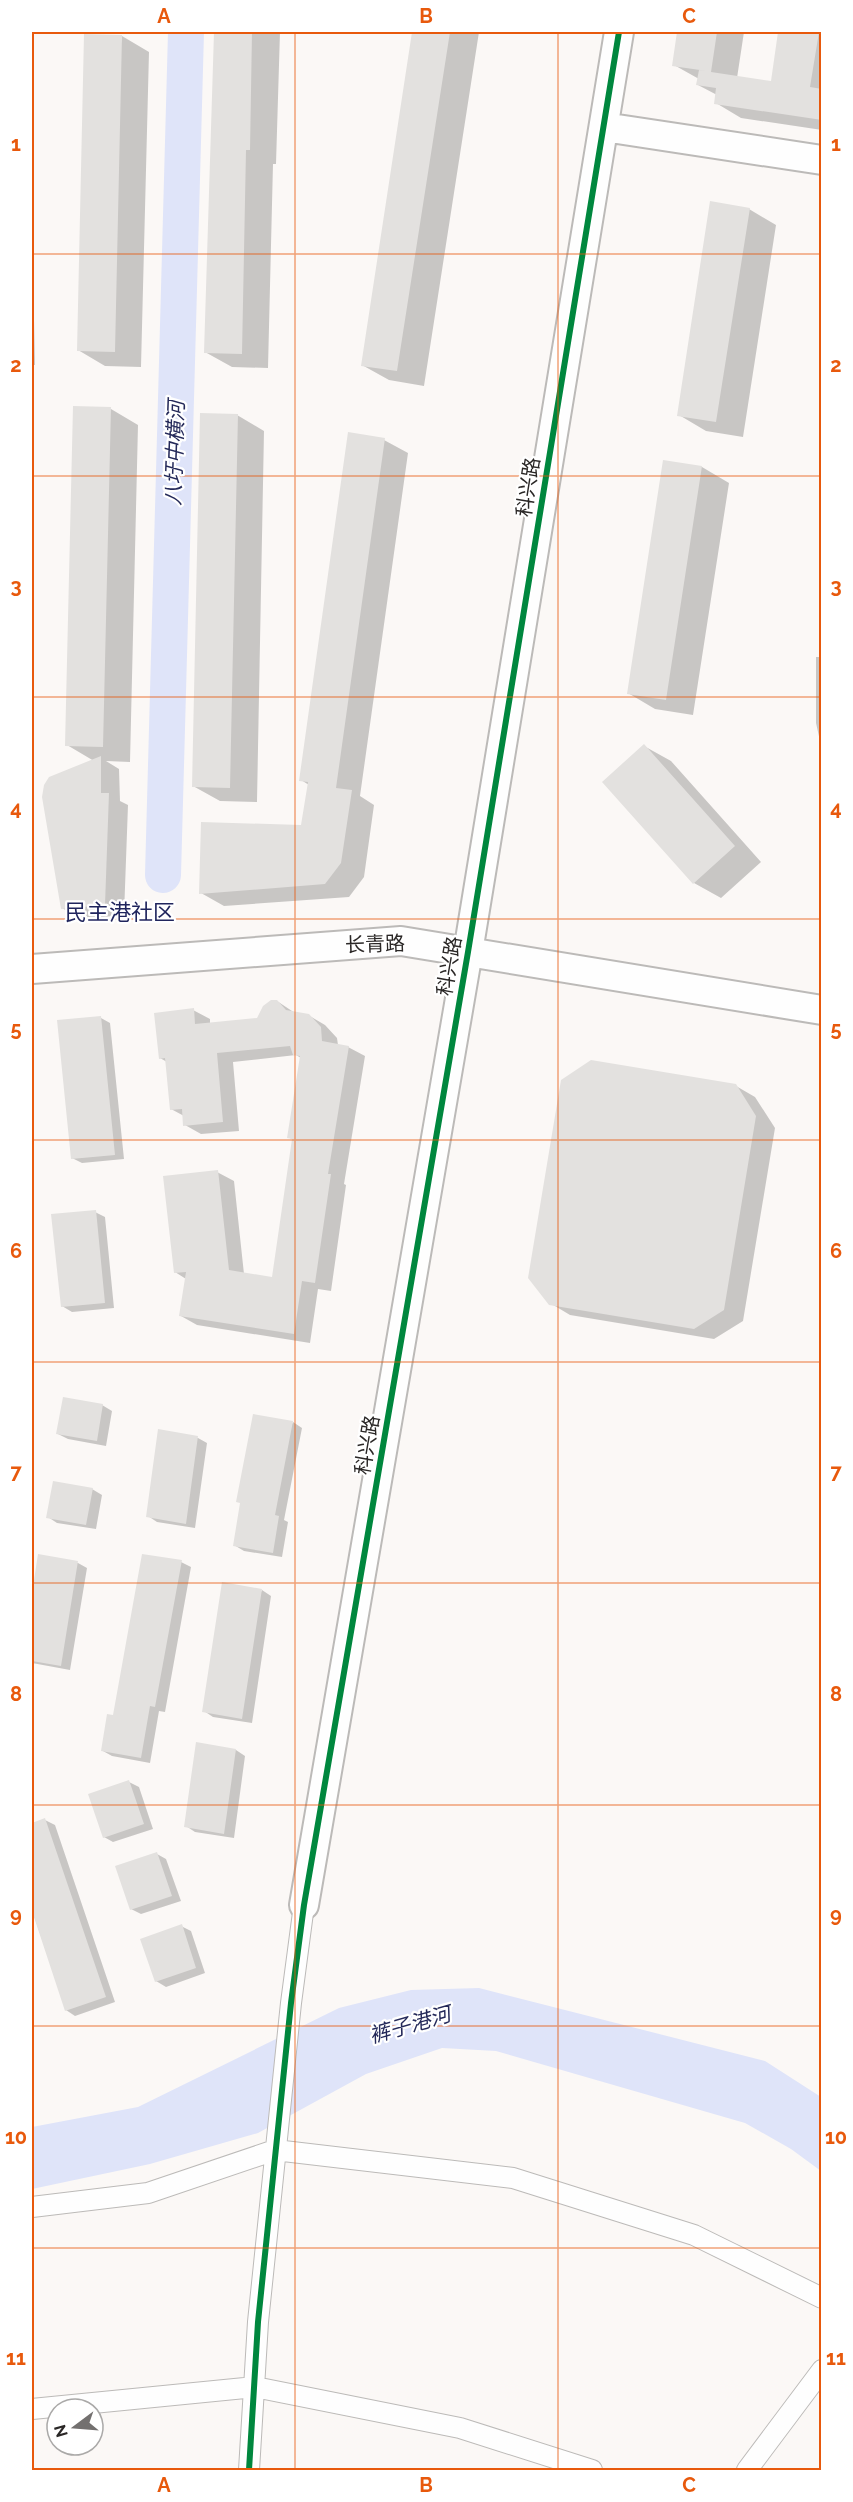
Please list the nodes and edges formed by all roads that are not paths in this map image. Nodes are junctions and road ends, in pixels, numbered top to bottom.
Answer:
1 (619, 32) edge
2 (604, 127) junction
3 (822, 160) edge
4 (468, 952) junction
5 (32, 969) edge
6 (822, 1010) edge
7 (304, 1905) joint
8 (275, 2150) junction
9 (32, 2207) edge
10 (822, 2298) edge
11 (822, 2370) edge
12 (255, 2387) junction
13 (32, 2409) edge
14 (249, 2470) edge
15 (592, 2470) edge
16 (747, 2470) edge

1 - 2 street, 科兴路
2 - 3 street
2 - 4 street, 科兴路
4 - 5 street, 长青路
4 - 6 street, 长青路
4 - 7 street, 科兴路
7 - 8 street
8 - 9 street
8 - 10 street
8 - 12 street
11 - 16 street
12 - 13 street
12 - 14 street
12 - 15 street

